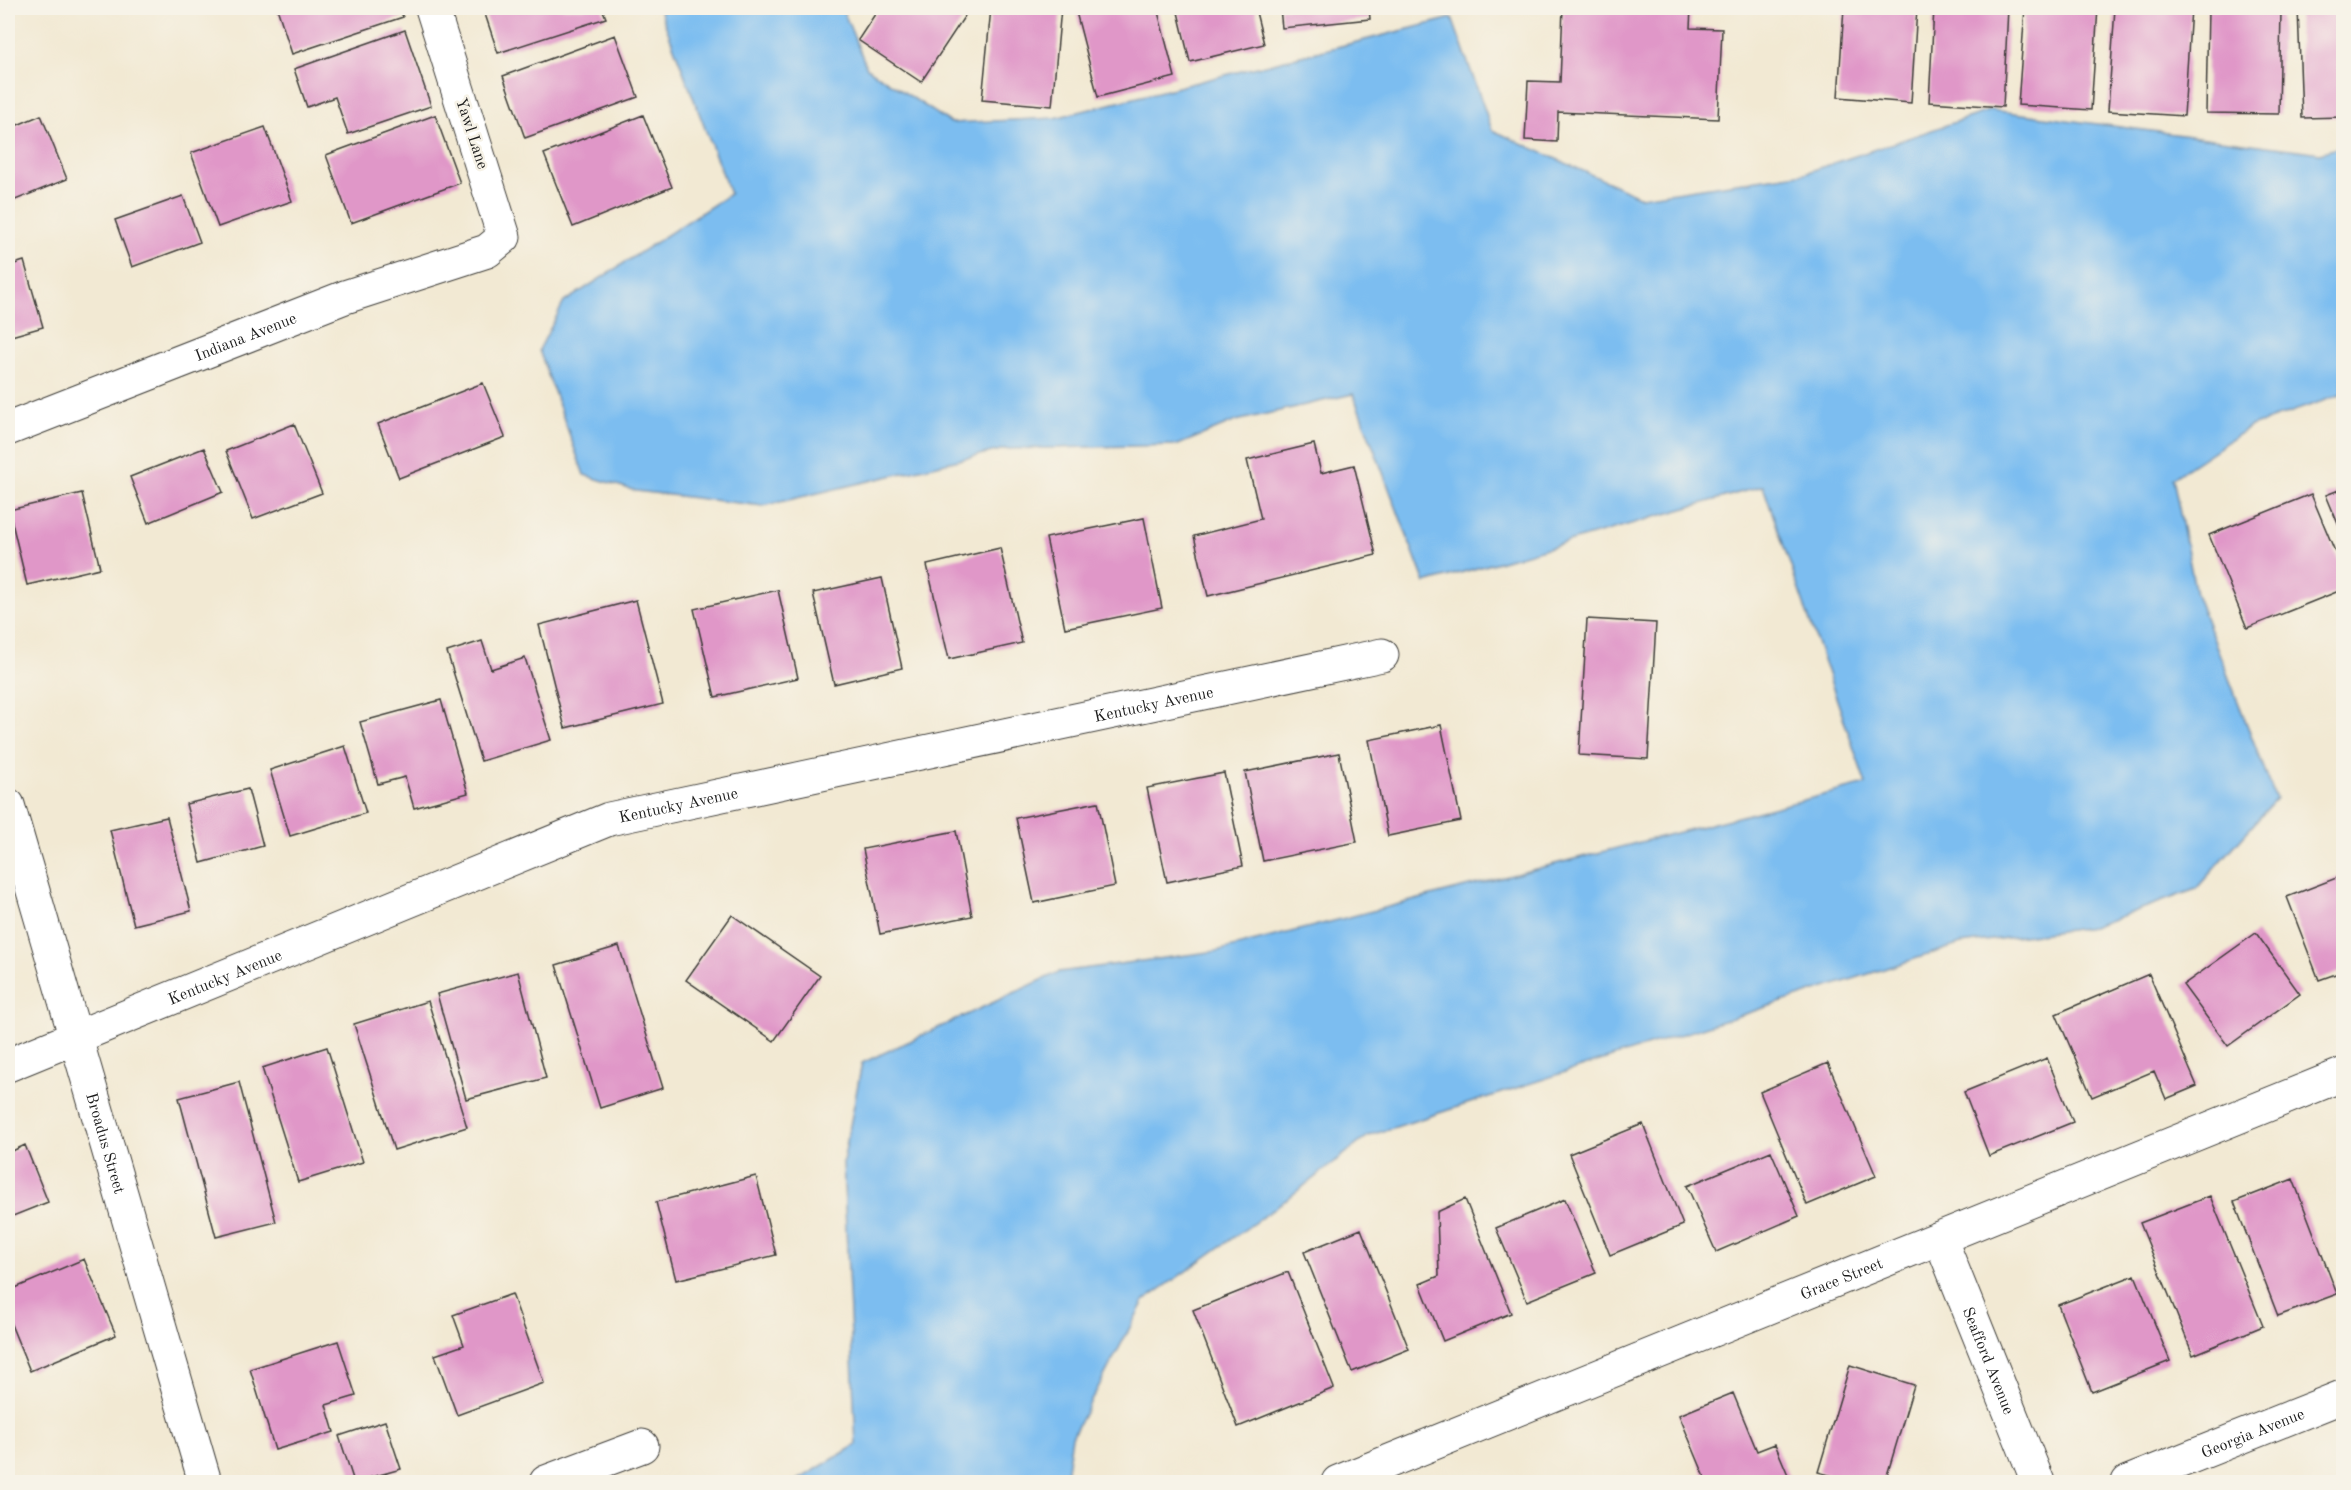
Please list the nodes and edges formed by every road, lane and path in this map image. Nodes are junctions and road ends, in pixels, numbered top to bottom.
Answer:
1 (432, 8) edge
2 (487, 251) joint
3 (8, 429) edge
4 (1382, 655) dead end
5 (8, 805) edge
6 (75, 1038) junction
7 (8, 1065) edge
8 (2343, 1074) edge
9 (1941, 1238) junction
10 (2343, 1396) edge
11 (642, 1446) dead end
12 (205, 1482) edge
13 (546, 1482) edge
14 (1338, 1482) edge
15 (2038, 1482) edge
16 (2128, 1482) edge

1 - 2 street, Yawl Lane
2 - 3 street, Indiana Avenue
4 - 6 street, Kentucky Avenue
5 - 6 street, Broadus Street
6 - 7 street, Kentucky Avenue
6 - 12 street, Broadus Street
8 - 9 street, Grace Street
9 - 14 street, Grace Street
9 - 15 street, Seafford Avenue
10 - 16 street, Georgia Avenue
11 - 13 street

